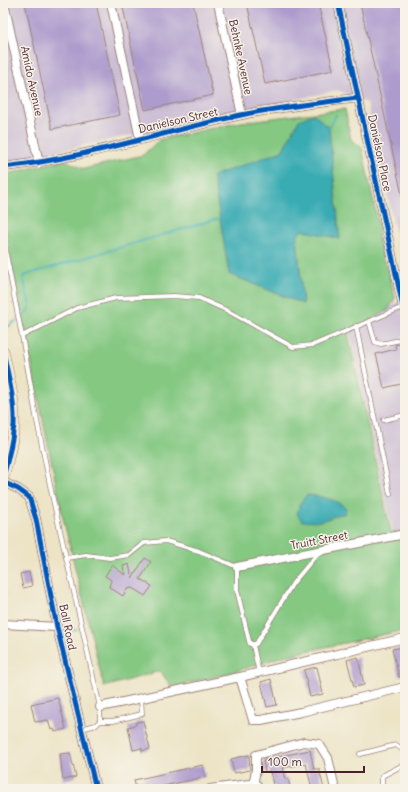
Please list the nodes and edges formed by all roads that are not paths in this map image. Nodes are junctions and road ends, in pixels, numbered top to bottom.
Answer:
1 (4, 3) edge
2 (111, 3) edge
3 (218, 3) edge
4 (338, 3) edge
5 (358, 98) junction
6 (242, 115) junction
7 (140, 139) junction
8 (39, 163) junction
9 (3, 167) edge
10 (3, 239) edge
11 (9, 268) junction
12 (3, 269) edge
13 (404, 307) edge
14 (368, 321) junction
15 (356, 326) junction
16 (22, 336) junction
17 (405, 339) edge
18 (3, 351) edge
19 (405, 415) edge
20 (384, 420) dead end
21 (3, 477) edge
22 (3, 482) edge
23 (390, 494) dead end
24 (405, 534) edge
25 (320, 551) junction
26 (66, 558) junction
27 (237, 567) junction
28 (3, 624) edge
29 (58, 630) junction
30 (405, 638) edge
31 (253, 645) junction
32 (259, 673) junction
33 (240, 677) junction
34 (405, 687) edge
35 (141, 698) junction
36 (100, 707) junction
37 (100, 721) junction
38 (81, 729) junction
39 (405, 751) edge
40 (360, 754) dead end
41 (405, 764) edge
42 (255, 787) edge
43 (96, 789) edge
44 (210, 789) edge
45 (335, 789) edge
46 (382, 789) edge

1 - 8 street, Amido Avenue
2 - 7 street
3 - 6 street, Behnke Avenue
4 - 5 street, Danielson Place
5 - 6 street, Danielson Street
5 - 13 street, Danielson Place
6 - 7 street, Danielson Street
7 - 8 street, Danielson Street
8 - 9 street, Danielson Street
10 - 11 lane
11 - 12 lane
11 - 16 lane
13 - 14 lane
14 - 15 lane
14 - 17 lane
15 - 16 lane
15 - 23 lane
16 - 26 lane
18 - 21 main road
19 - 20 lane
22 - 29 street, Ball Road
24 - 25 street, Truitt Street
25 - 27 street, Truitt Street
25 - 31 lane
26 - 27 lane
26 - 36 lane
27 - 31 lane
28 - 29 street
29 - 38 street, Ball Road
30 - 32 street
31 - 32 lane
32 - 33 street
33 - 34 street
33 - 35 street
35 - 36 street
35 - 37 lane
36 - 37 lane
37 - 38 lane
38 - 43 street, Ball Road
39 - 40 lane
41 - 46 lane
42 - 44 street
42 - 45 street

